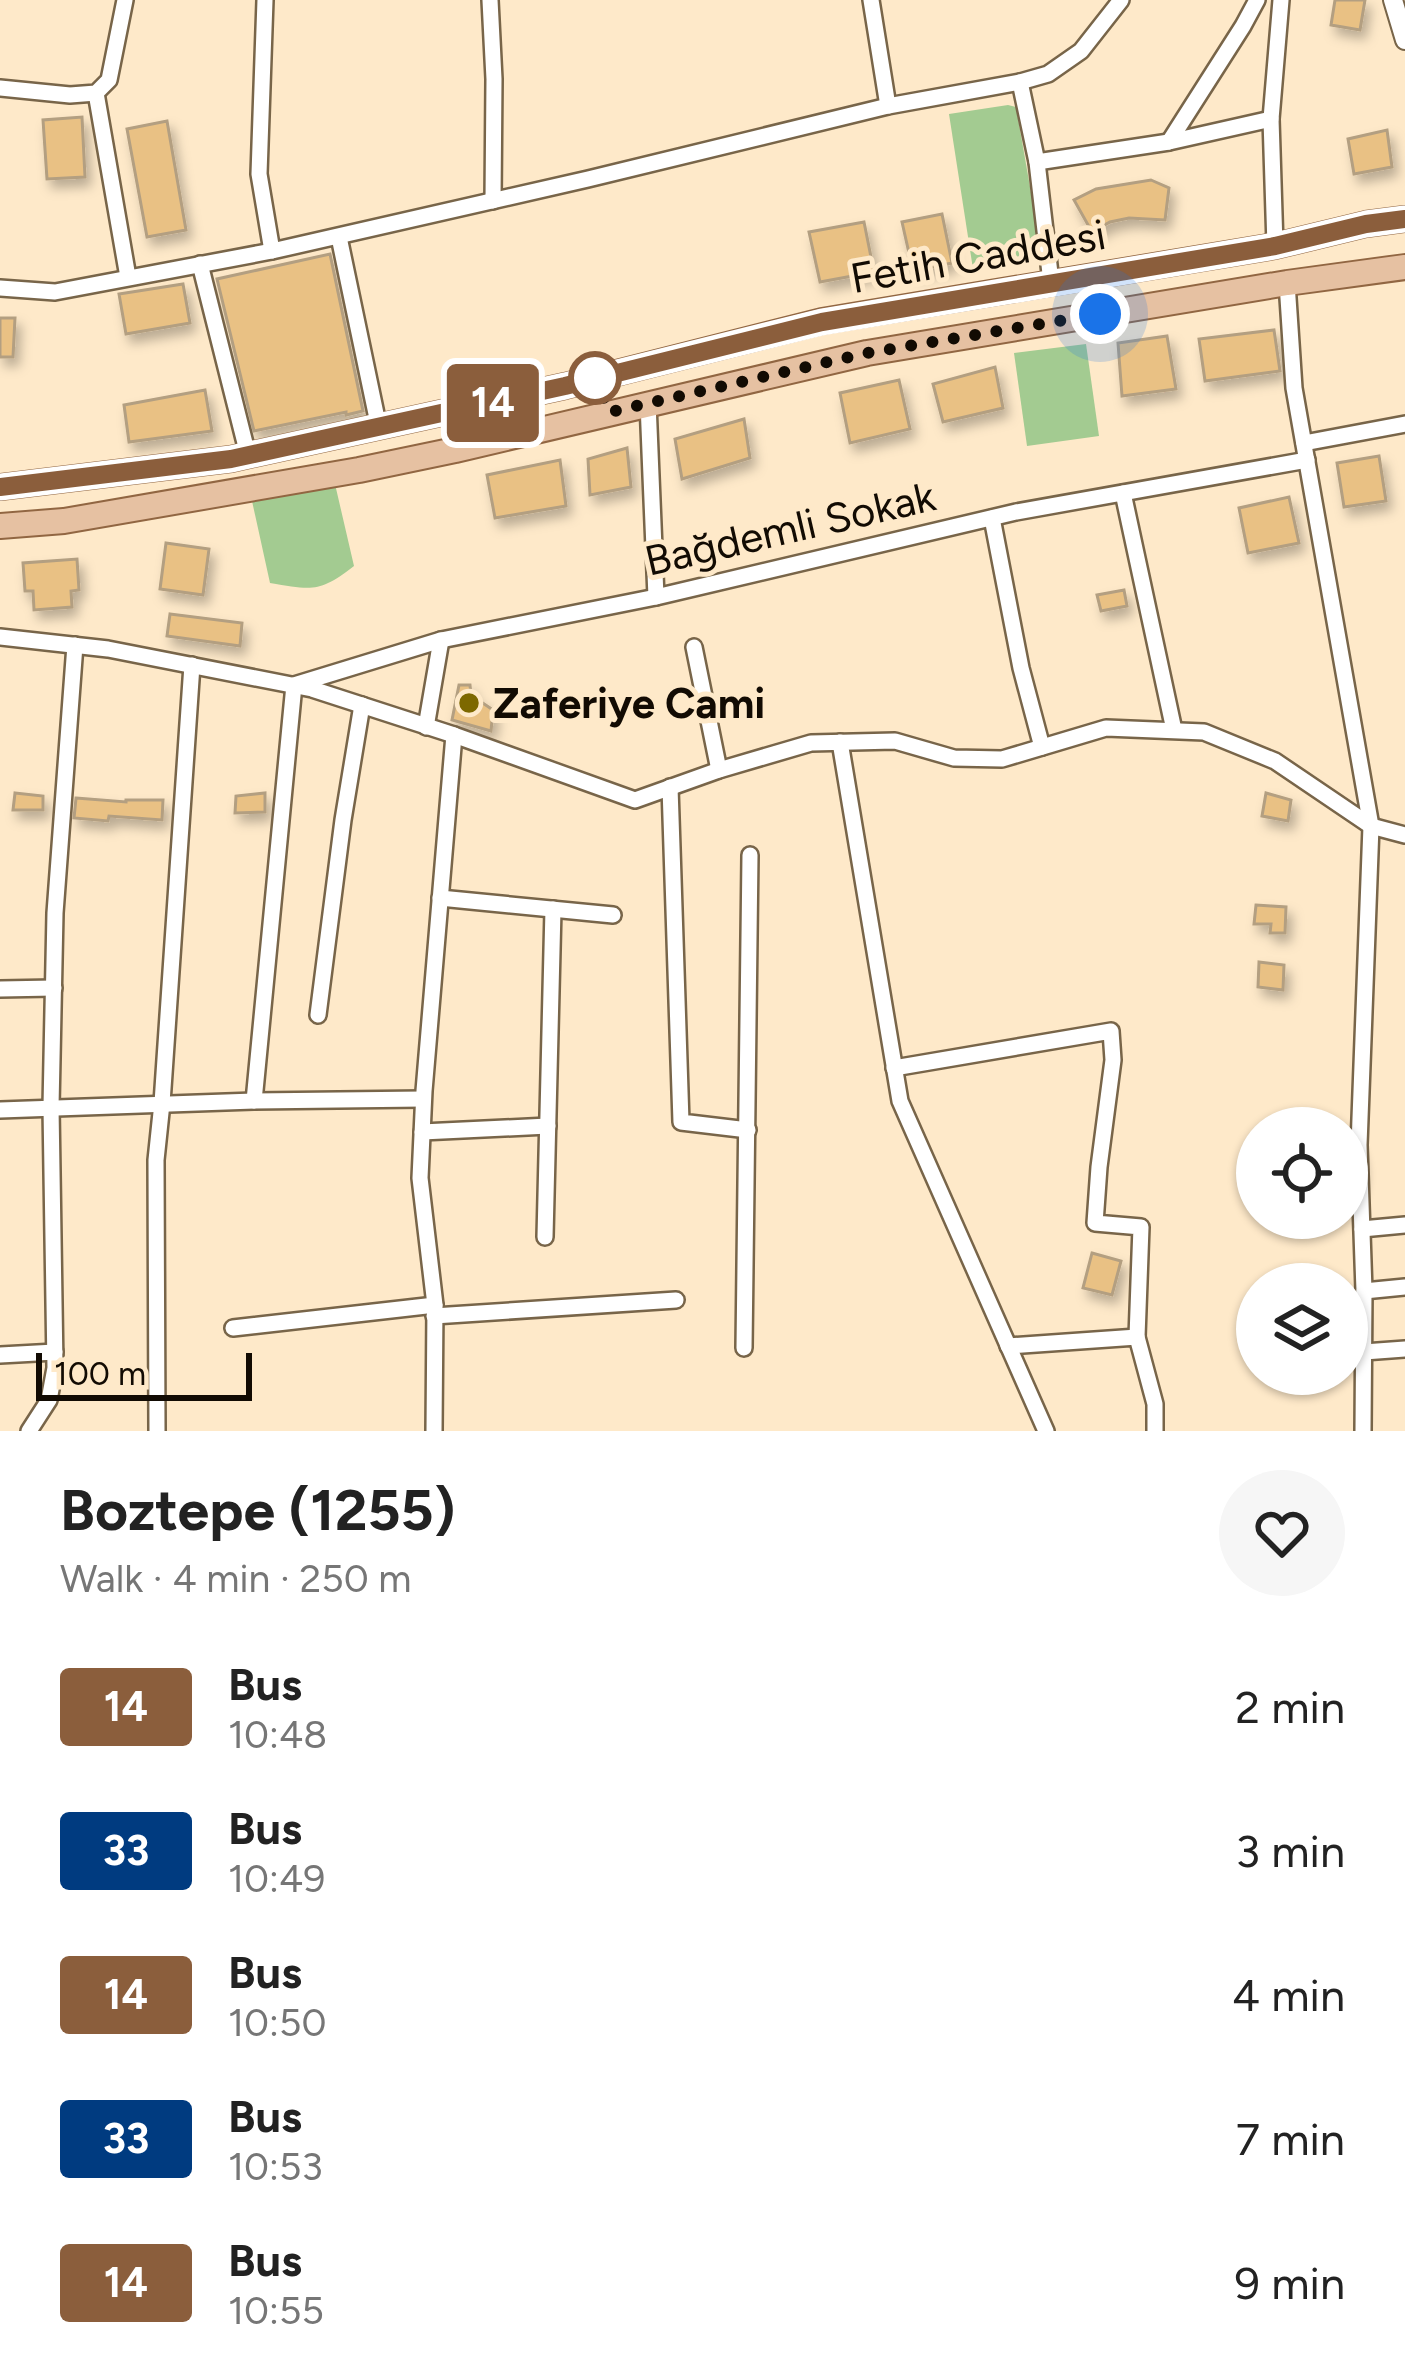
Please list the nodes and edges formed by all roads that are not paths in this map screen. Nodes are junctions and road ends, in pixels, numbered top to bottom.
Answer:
1 (124, 0) edge
2 (265, 0) edge
3 (490, 0) edge
4 (871, 0) edge
5 (1121, 0) edge
6 (1257, 0) edge
7 (1281, 0) edge
8 (1393, 0) edge
9 (1405, 40) edge
10 (1020, 82) junction
11 (0, 88) edge
12 (96, 93) junction
13 (888, 106) junction
14 (1271, 119) junction
15 (1169, 142) junction
16 (1037, 162) junction
17 (494, 201) junction
18 (1405, 201) edge
19 (1405, 219) edge
20 (1366, 224) junction
21 (339, 237) junction
22 (1275, 246) junction
23 (272, 251) junction
24 (200, 264) junction
25 (1405, 267) edge
26 (128, 277) junction
27 (1051, 282) junction
28 (1287, 283) junction
29 (0, 288) edge
30 (648, 403) junction
31 (1405, 424) edge
32 (379, 428) junction
33 (1305, 452) junction
34 (248, 455) junction
35 (0, 487) edge
36 (1123, 493) junction
37 (992, 518) junction
38 (0, 526) edge
39 (656, 597) junction
40 (0, 637) edge
41 (441, 640) junction
42 (75, 646) junction
43 (694, 646) dead end
44 (192, 665) junction
45 (294, 685) junction
46 (362, 705) junction
47 (426, 727) junction
48 (1174, 730) junction
49 (454, 735) junction
50 (840, 742) junction
51 (1042, 747) junction
52 (718, 770) junction
53 (670, 787) junction
54 (1371, 826) junction
55 (1405, 836) edge
56 (750, 855) dead end
57 (440, 898) junction
58 (553, 909) junction
59 (613, 915) dead end
60 (54, 988) junction
61 (0, 989) edge
62 (318, 1015) dead end
63 (895, 1068) junction
64 (423, 1099) junction
65 (254, 1101) junction
66 (162, 1103) junction
67 (51, 1107) junction
68 (1360, 1107) edge
69 (0, 1110) edge
70 (548, 1126) junction
71 (748, 1130) junction
72 (422, 1132) junction
73 (1405, 1225) edge
74 (1368, 1228) edge
75 (545, 1238) dead end
76 (1405, 1287) edge
77 (1368, 1291) edge
78 (676, 1300) dead end
79 (435, 1310) junction
80 (233, 1328) dead end
81 (1137, 1337) junction
82 (1008, 1346) junction
83 (744, 1348) dead end
84 (1405, 1349) edge
85 (55, 1352) junction
86 (1368, 1352) edge
87 (0, 1354) edge
88 (1364, 1395) edge
89 (29, 1431) edge
90 (158, 1431) edge
91 (434, 1431) edge
92 (1046, 1431) edge
93 (1155, 1431) edge
94 (1364, 1431) edge

1 - 12 street
2 - 23 street
3 - 17 street
4 - 13 street
5 - 10 street
6 - 15 street
7 - 14 street
8 - 9 street
10 - 13 street
10 - 16 street
11 - 12 street
12 - 26 street
13 - 17 street
14 - 15 street
14 - 22 street
15 - 16 street
16 - 27 street
17 - 21 street
18 - 20 street
19 - 20 main road, Fetih Caddesi
20 - 22 main road, Fetih Caddesi
21 - 23 street
21 - 32 street
22 - 27 main road, Fetih Caddesi
23 - 24 street
24 - 26 street
24 - 34 street
25 - 28 main road, Fetih Caddesi
26 - 29 street
27 - 32 main road, Fetih Caddesi
28 - 30 main road, Fetih Caddesi
28 - 33 street
30 - 38 main road, Fetih Caddesi
30 - 39 street
31 - 33 street, Bağdemli Sokak
32 - 34 main road, Fetih Caddesi
33 - 36 street, Bağdemli Sokak
33 - 54 street
34 - 35 main road, Fetih Caddesi
36 - 37 street, Bağdemli Sokak
36 - 48 street
37 - 39 street, Bağdemli Sokak
37 - 51 street
39 - 41 street, Bağdemli Sokak
40 - 42 street
41 - 45 street, Bağdemli Sokak
41 - 47 street
42 - 44 street
42 - 60 street
43 - 52 street
44 - 45 street
44 - 66 street
45 - 46 street
45 - 65 street
46 - 47 street
46 - 62 street
47 - 49 street
48 - 51 street
48 - 54 street
49 - 53 street
49 - 57 street
50 - 51 street
50 - 52 street
50 - 63 street
52 - 53 street
53 - 71 street
54 - 55 street
54 - 68 street
56 - 71 street
57 - 58 street
57 - 64 street
58 - 59 street
58 - 70 street
60 - 61 street
60 - 67 street
63 - 81 street
63 - 82 street
64 - 65 street
64 - 72 street
65 - 66 street
66 - 67 street
66 - 90 street
67 - 69 street
67 - 85 street
70 - 72 street
70 - 75 street
71 - 83 street
72 - 79 street
73 - 74 street
76 - 77 street
78 - 79 street
79 - 80 street
79 - 91 street
81 - 82 street
81 - 93 street
82 - 92 street
84 - 86 street
85 - 87 street
85 - 89 street
88 - 94 street

